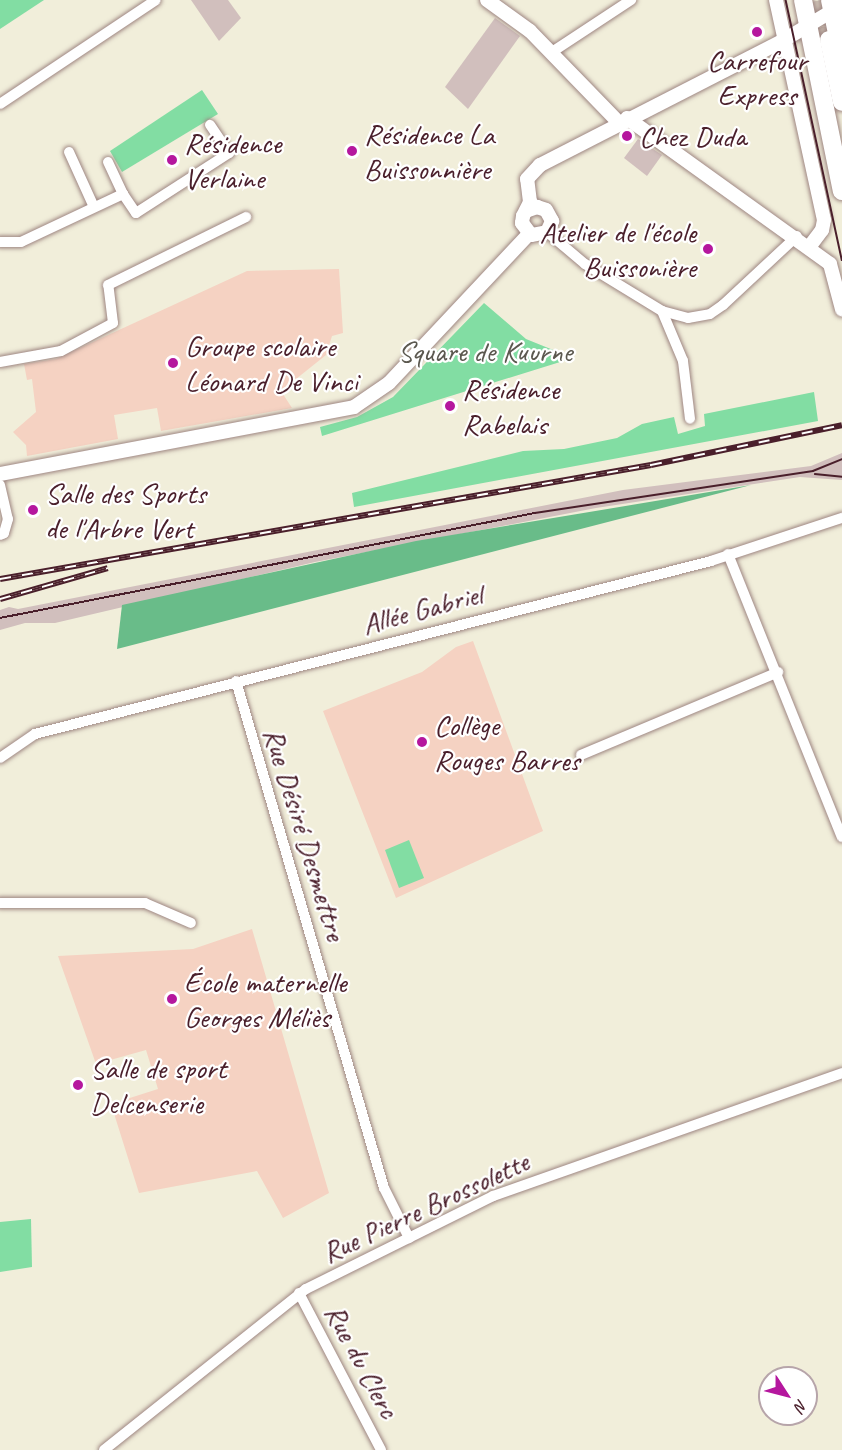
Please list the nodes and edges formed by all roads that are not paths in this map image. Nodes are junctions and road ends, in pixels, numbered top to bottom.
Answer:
1 (156, 0) edge
2 (487, 0) edge
3 (631, 0) edge
4 (776, 0) edge
5 (802, 0) edge
6 (835, 5) edge
7 (808, 25) junction
8 (784, 40) junction
9 (552, 52) junction
10 (842, 57) edge
11 (842, 102) edge
12 (0, 104) edge
13 (623, 121) junction
14 (210, 125) dead end
15 (69, 152) dead end
16 (842, 153) edge
17 (553, 159) junction
18 (108, 162) dead end
19 (842, 191) edge
20 (123, 194) junction
21 (94, 207) junction
22 (546, 210) junction
23 (526, 212) junction
24 (246, 217) dead end
25 (547, 232) junction
26 (529, 234) junction
27 (797, 236) junction
28 (0, 242) edge
29 (809, 247) junction
30 (842, 309) edge
31 (662, 311) junction
32 (0, 362) edge
33 (690, 419) dead end
34 (0, 474) edge
35 (0, 485) edge
36 (842, 518) edge
37 (0, 535) edge
38 (728, 554) junction
39 (778, 672) junction
40 (236, 681) junction
41 (581, 755) dead end
42 (0, 758) edge
43 (842, 837) edge
44 (0, 903) edge
45 (191, 923) dead end
46 (842, 1073) edge
47 (409, 1238) junction
48 (299, 1293) junction
49 (104, 1450) edge
50 (381, 1450) edge

1 - 12 street
2 - 9 street
3 - 9 street
4 - 8 street
5 - 7 main road
6 - 7 street
6 - 10 main road
7 - 8 street
7 - 19 main road
8 - 13 street
8 - 29 street
9 - 13 street
11 - 16 main road
13 - 17 street
13 - 27 street
14 - 20 street
15 - 21 street
17 - 22 street
17 - 23 street
18 - 20 street
20 - 21 street
21 - 28 street
22 - 23 street
22 - 25 street
23 - 26 street
24 - 32 street
25 - 26 street
25 - 31 street
26 - 34 street
27 - 29 street
27 - 31 street
29 - 30 street
31 - 33 street
35 - 37 street
36 - 38 street, Allée Gabriel
38 - 39 street
38 - 40 street, Allée Gabriel
39 - 41 street
39 - 43 street
40 - 42 street, Allée Gabriel
40 - 47 street, Rue Désiré Desmettre
44 - 45 street
46 - 47 street, Rue Pierre Brossolette
47 - 48 street, Rue Pierre Brossolette
48 - 49 street, Rue Pierre Brossolette
48 - 50 street, Rue du Clerc

